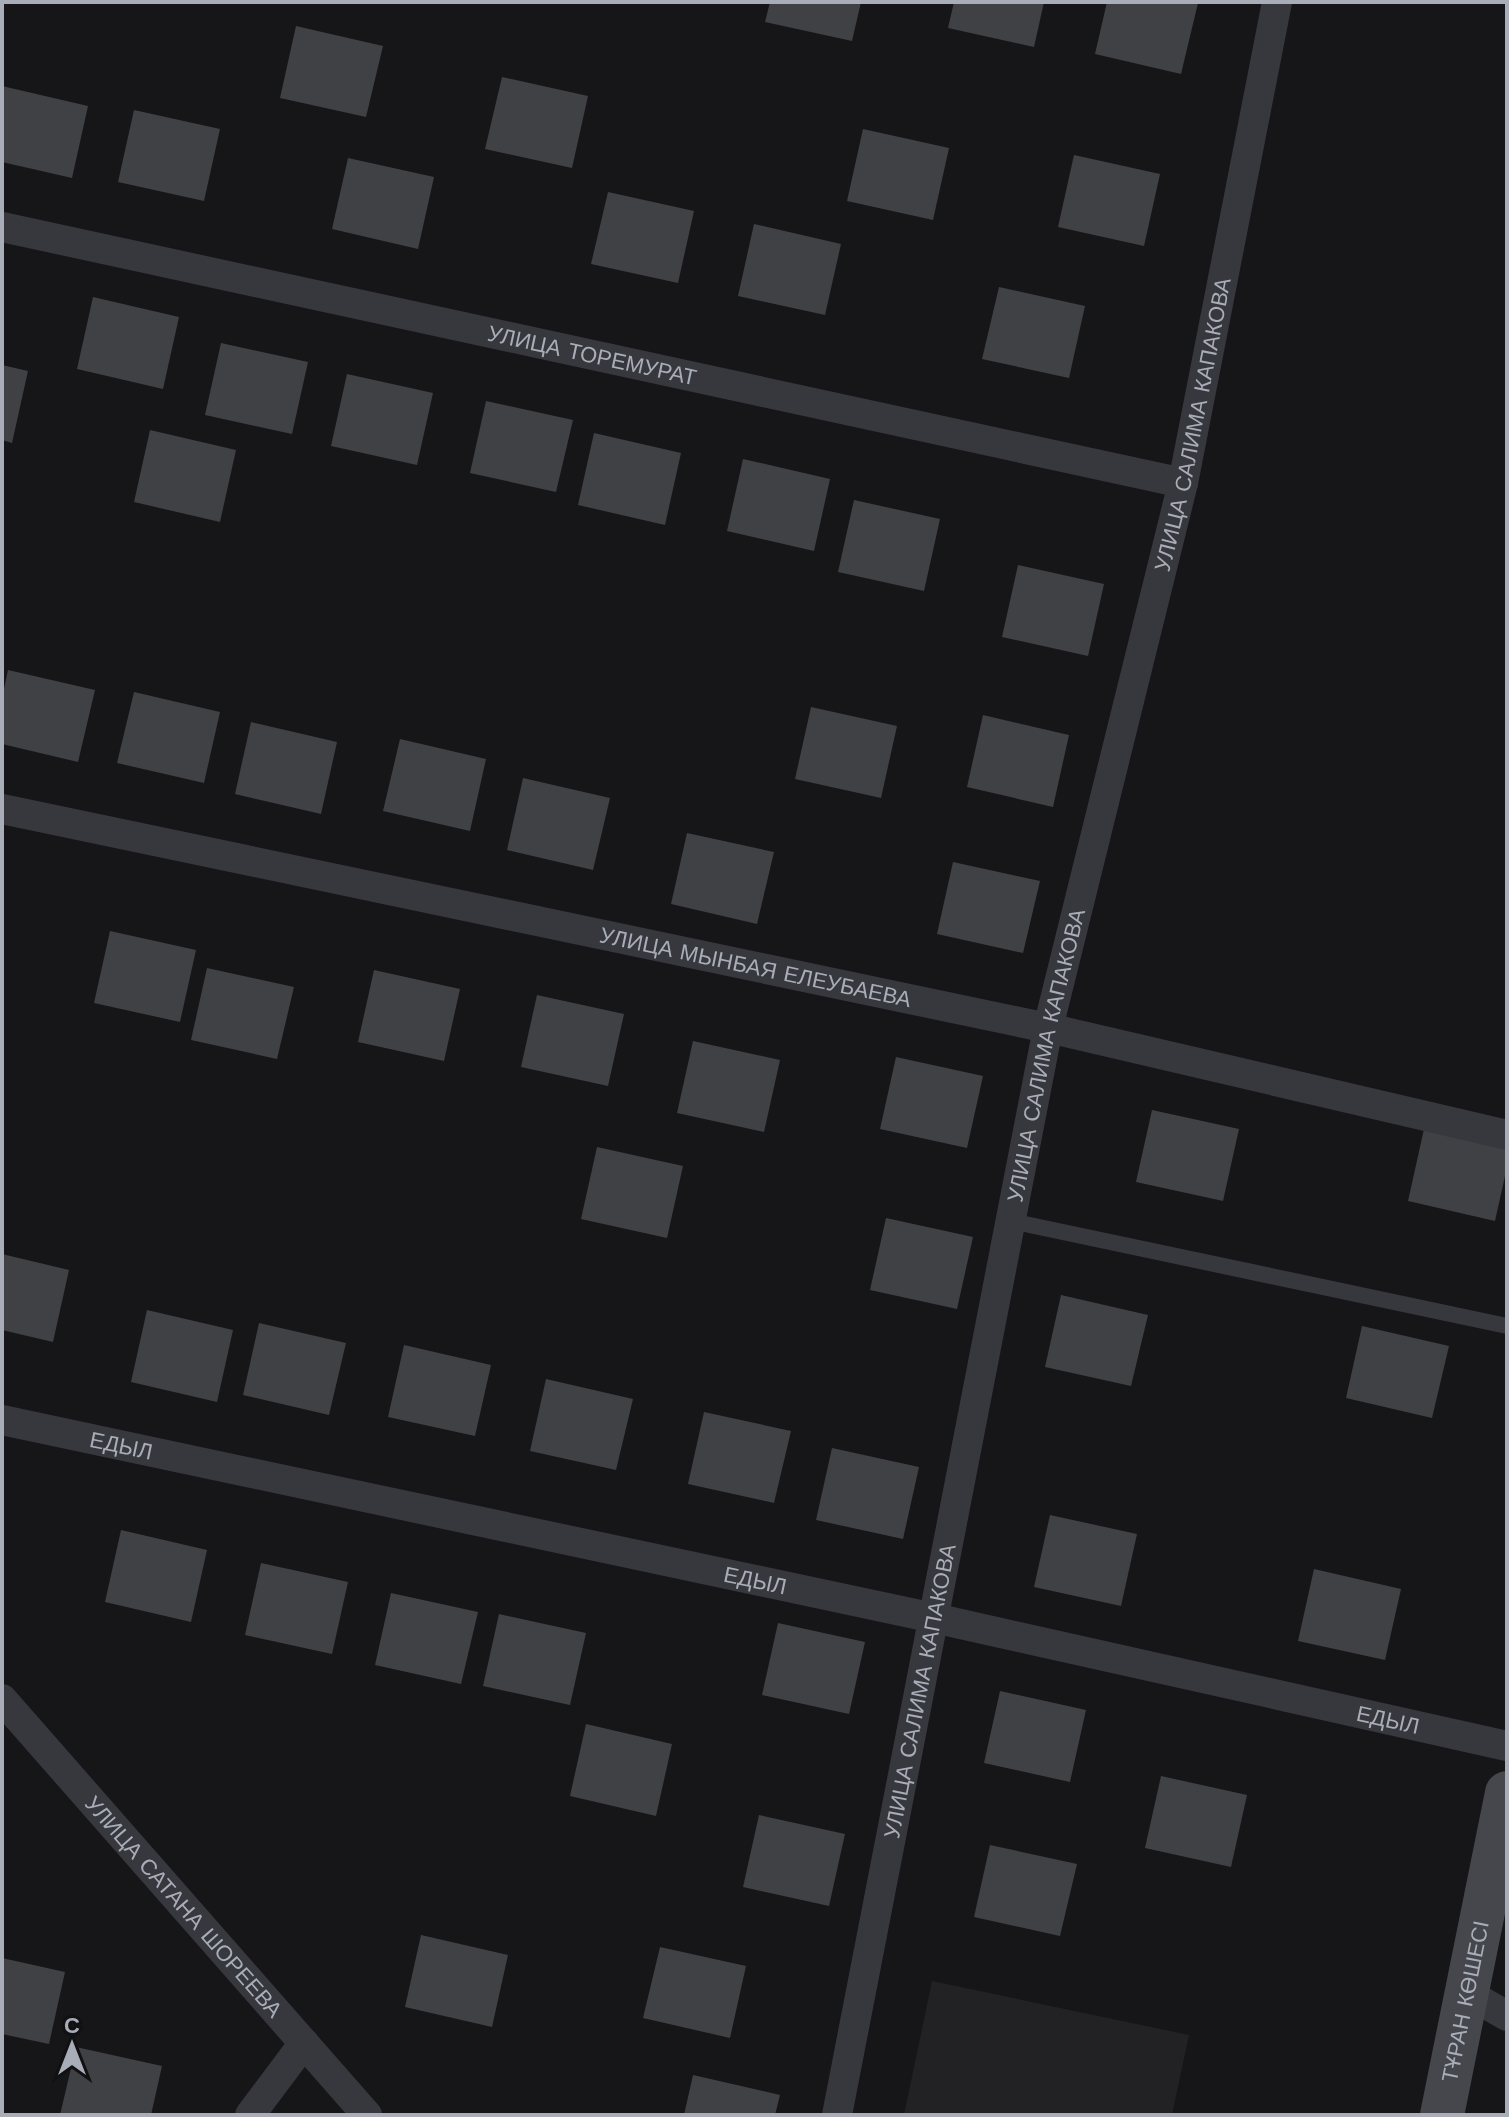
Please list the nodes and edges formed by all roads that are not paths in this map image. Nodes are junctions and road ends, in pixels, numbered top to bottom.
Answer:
1 (1277, 2) edge
2 (2, 227) edge
3 (1183, 483) junction
4 (2, 809) edge
5 (1048, 1028) junction
6 (1507, 1135) edge
7 (1011, 1221) junction
8 (1507, 1326) edge
9 (2, 1420) edge
10 (934, 1618) junction
11 (2, 1699) edge
12 (1507, 1746) edge
13 (1507, 1793) edge
14 (1467, 1993) junction
15 (1507, 2016) edge
16 (304, 2043) junction
17 (250, 2115) edge
18 (367, 2115) edge
19 (837, 2115) edge
20 (1442, 2115) edge

1 - 3 street, УЛИЦА САЛИМА КАПАКОВА
2 - 3 street, УЛИЦА ТОРЕМУРАТ
3 - 5 street, УЛИЦА САЛИМА КАПАКОВА
4 - 5 street, УЛИЦА МЫНБАЯ ЕЛЕУБАЕВА
5 - 6 street, УЛИЦА МЫНБАЯ ЕЛЕУБАЕВА
5 - 7 street, УЛИЦА САЛИМА КАПАКОВА
7 - 8 lane
7 - 10 street, УЛИЦА САЛИМА КАПАКОВА
9 - 10 street, ЕДЫЛ
10 - 12 street, ЕДЫЛ
10 - 19 street, УЛИЦА САЛИМА КАПАКОВА
11 - 16 street, УЛИЦА САТАНА ШОРЕЕВА
13 - 14 street, ТҰРАН КӨШЕСІ
14 - 15 street
14 - 20 street, ТҰРАН КӨШЕСІ
16 - 17 street
16 - 18 street, УЛИЦА САТАНА ШОРЕЕВА

